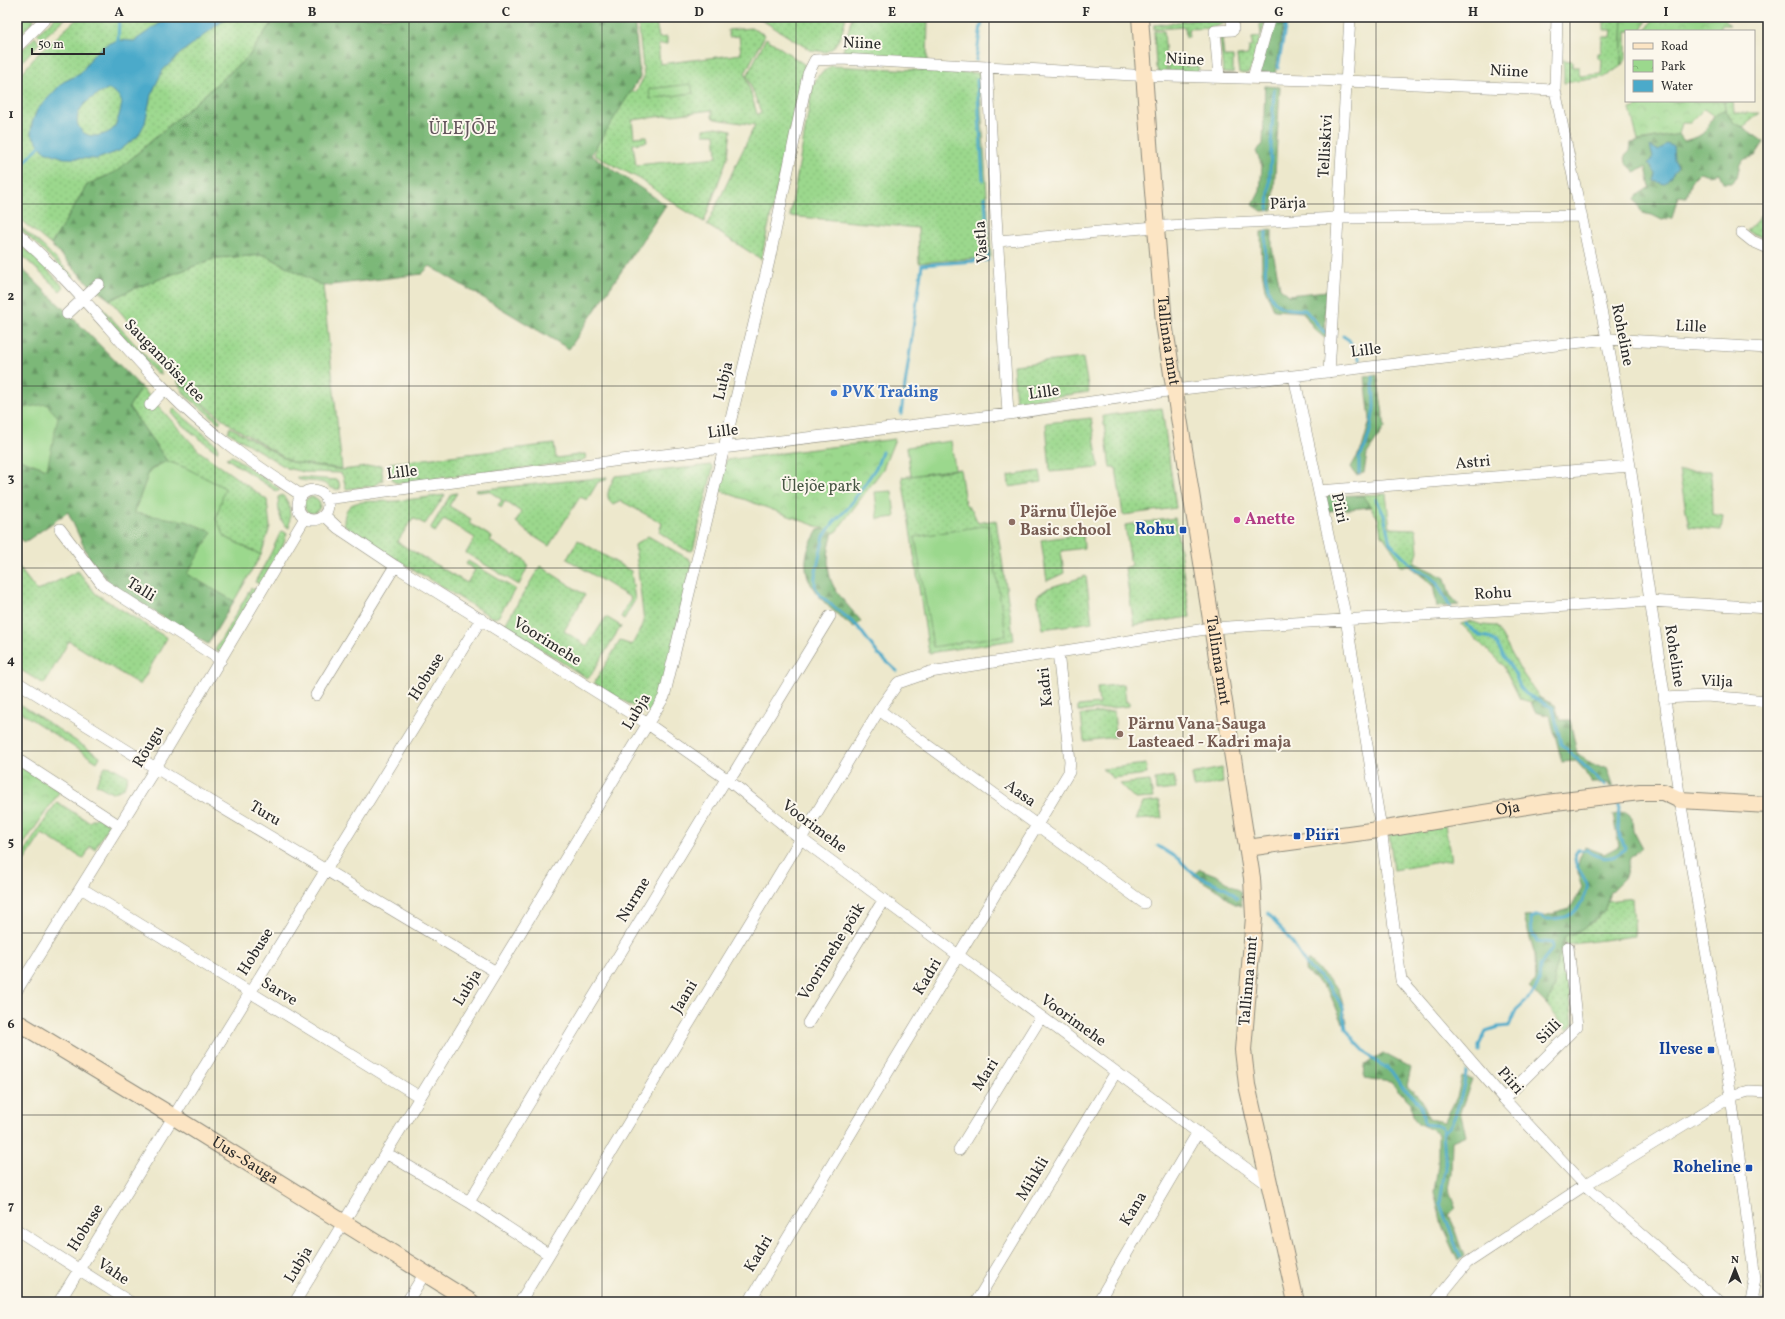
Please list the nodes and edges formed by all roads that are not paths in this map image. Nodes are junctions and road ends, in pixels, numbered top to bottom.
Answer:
1 (46, 17) edge
2 (1140, 17) edge
3 (1232, 17) edge
4 (1270, 17) edge
5 (1350, 17) edge
6 (1557, 17) edge
7 (17, 47) edge
8 (815, 60) joint
9 (987, 67) junction
10 (1144, 75) junction
11 (1218, 77) junction
12 (1253, 78) junction
13 (1346, 81) junction
14 (1555, 90) junction
15 (1581, 216) junction
16 (1338, 218) junction
17 (1155, 226) junction
18 (17, 233) edge
19 (1742, 233) dead end
20 (998, 241) junction
21 (1768, 248) edge
22 (99, 284) dead end
23 (84, 299) junction
24 (67, 314) dead end
25 (1607, 339) junction
26 (1768, 348) edge
27 (1329, 372) junction
28 (1294, 376) junction
29 (165, 389) junction
30 (1174, 390) junction
31 (150, 405) dead end
32 (1008, 414) junction
33 (724, 448) junction
34 (1630, 466) junction
35 (1319, 491) junction
36 (301, 496) junction
37 (326, 499) junction
38 (324, 516) junction
39 (305, 518) junction
40 (60, 529) dead end
41 (396, 566) junction
42 (1649, 601) junction
43 (1768, 608) edge
44 (830, 616) dead end
45 (481, 619) junction
46 (1346, 619) junction
47 (1212, 628) junction
48 (1058, 652) junction
49 (221, 660) junction
50 (17, 682) edge
51 (316, 695) dead end
52 (1664, 698) junction
53 (1768, 701) edge
54 (879, 710) junction
55 (648, 724) junction
56 (17, 759) edge
57 (156, 767) junction
58 (728, 780) junction
59 (1680, 800) junction
60 (1768, 805) edge
61 (120, 826) junction
62 (1037, 827) junction
63 (1381, 830) junction
64 (800, 838) junction
65 (1247, 848) junction
66 (326, 870) junction
67 (81, 888) junction
68 (884, 899) junction
69 (1144, 903) dead end
70 (1568, 947) dead end
71 (959, 956) junction
72 (496, 972) junction
73 (17, 990) edge
74 (249, 993) junction
75 (1041, 1017) junction
76 (17, 1022) edge
77 (808, 1023) dead end
78 (1116, 1072) junction
79 (1768, 1092) edge
80 (1731, 1096) junction
81 (420, 1097) junction
82 (1504, 1099) junction
83 (174, 1117) junction
84 (1198, 1132) junction
85 (958, 1150) dead end
86 (386, 1153) junction
87 (1585, 1185) junction
88 (1270, 1186) junction
89 (469, 1202) junction
90 (344, 1222) junction
91 (17, 1230) edge
92 (548, 1254) junction
93 (80, 1269) junction
94 (425, 1272) junction
95 (751, 1299) edge
96 (1296, 1301) edge
97 (60, 1302) edge
98 (130, 1302) edge
99 (295, 1302) edge
100 (407, 1302) edge
101 (471, 1302) edge
102 (520, 1302) edge
103 (763, 1302) edge
104 (976, 1302) edge
105 (1098, 1302) edge
106 (1435, 1302) edge
107 (1719, 1302) edge
108 (1750, 1302) edge
109 (1766, 1302) edge

1 - 7 street
2 - 10 main road, Tallinna mnt
3 - 11 street
4 - 12 street
5 - 13 street, Telliskivi
6 - 14 street, Roheline
8 - 9 street, Niine
8 - 33 street, Lubja
9 - 10 street, Niine
9 - 20 street, Vastla
10 - 11 street, Niine
10 - 17 main road, Tallinna mnt
11 - 12 street, Niine
12 - 13 street, Niine
13 - 14 street, Niine
13 - 16 street, Telliskivi
14 - 15 street, Roheline
15 - 16 street, Pärja
15 - 25 street, Roheline
16 - 17 street, Pärja
16 - 27 street, Telliskivi
17 - 20 street, Pärja
17 - 30 main road, Tallinna mnt
18 - 23 street, Saugamõisa tee
19 - 21 street
20 - 32 street, Vastla
22 - 23 street
23 - 24 street
23 - 29 street, Saugamõisa tee
25 - 26 street, Lille
25 - 27 street, Lille
25 - 34 street, Roheline
27 - 28 street, Lille
28 - 30 street, Lille
28 - 35 street, Piiri
29 - 31 street
29 - 36 street, Saugamõisa tee
30 - 32 street, Lille
30 - 47 main road, Tallinna mnt
32 - 33 street, Lille
33 - 37 street, Lille
33 - 55 street, Lubja
34 - 35 street, Astri
34 - 42 street, Roheline
35 - 46 street, Piiri
36 - 37 street
36 - 39 street
37 - 38 street
38 - 39 street
38 - 41 street, Voorimehe
39 - 49 street, Rõugu
40 - 49 street, Talli
41 - 45 street, Voorimehe
41 - 51 street
42 - 43 street, Rohu
42 - 46 street, Rohu
42 - 52 street, Roheline
44 - 58 street, Nurme
45 - 55 street, Voorimehe
45 - 66 street, Hobuse
46 - 47 street, Rohu
46 - 63 street, Piiri
47 - 48 street, Rohu
47 - 65 main road, Tallinna mnt
48 - 54 street, Rohu
48 - 62 street, Kadri
49 - 57 street, Rõugu
50 - 57 street, Turu
52 - 53 street, Vilja
52 - 59 street, Roheline
54 - 62 street, Aasa
54 - 64 street, Jaani
55 - 58 street, Voorimehe
55 - 72 street, Lubja
56 - 61 street
57 - 61 street, Rõugu
57 - 66 street, Turu
58 - 64 street, Voorimehe
58 - 89 street, Nurme
59 - 60 main road, Oja
59 - 63 main road, Oja
59 - 80 street, Roheline
61 - 67 street, Rõugu
62 - 69 street, Aasa
62 - 71 street, Kadri
63 - 65 main road, Oja
63 - 82 street, Piiri
64 - 68 street, Voorimehe
64 - 92 street, Jaani
65 - 88 main road, Tallinna mnt
66 - 72 street, Turu
66 - 74 street, Hobuse
67 - 73 street, Rõugu
67 - 74 street, Sarve
68 - 71 street, Voorimehe
68 - 77 street, Voorimehe põik
70 - 82 street, Siili
71 - 75 street, Voorimehe
71 - 95 street, Kadri
72 - 81 street, Lubja
74 - 81 street, Sarve
74 - 83 street, Hobuse
75 - 78 street, Voorimehe
75 - 85 street, Mari
76 - 83 main road, Uus-Sauga
78 - 84 street, Voorimehe
78 - 104 street, Mihkli
79 - 80 street
80 - 87 street
80 - 108 street, Roheline
81 - 86 street, Lubja
82 - 87 street, Piiri
83 - 90 main road, Uus-Sauga
83 - 93 street, Hobuse
84 - 88 street, Voorimehe
84 - 105 street, Kana
86 - 89 street
86 - 90 street, Lubja
87 - 106 street
87 - 107 street, Piiri
88 - 96 main road, Tallinna mnt
89 - 92 street
90 - 94 main road, Uus-Sauga
90 - 99 street, Lubja
91 - 93 street, Vahe
92 - 102 street, Jaani
93 - 97 street, Hobuse
93 - 98 street, Vahe
94 - 100 street
94 - 101 main road, Uus-Sauga
95 - 103 street
108 - 109 street

